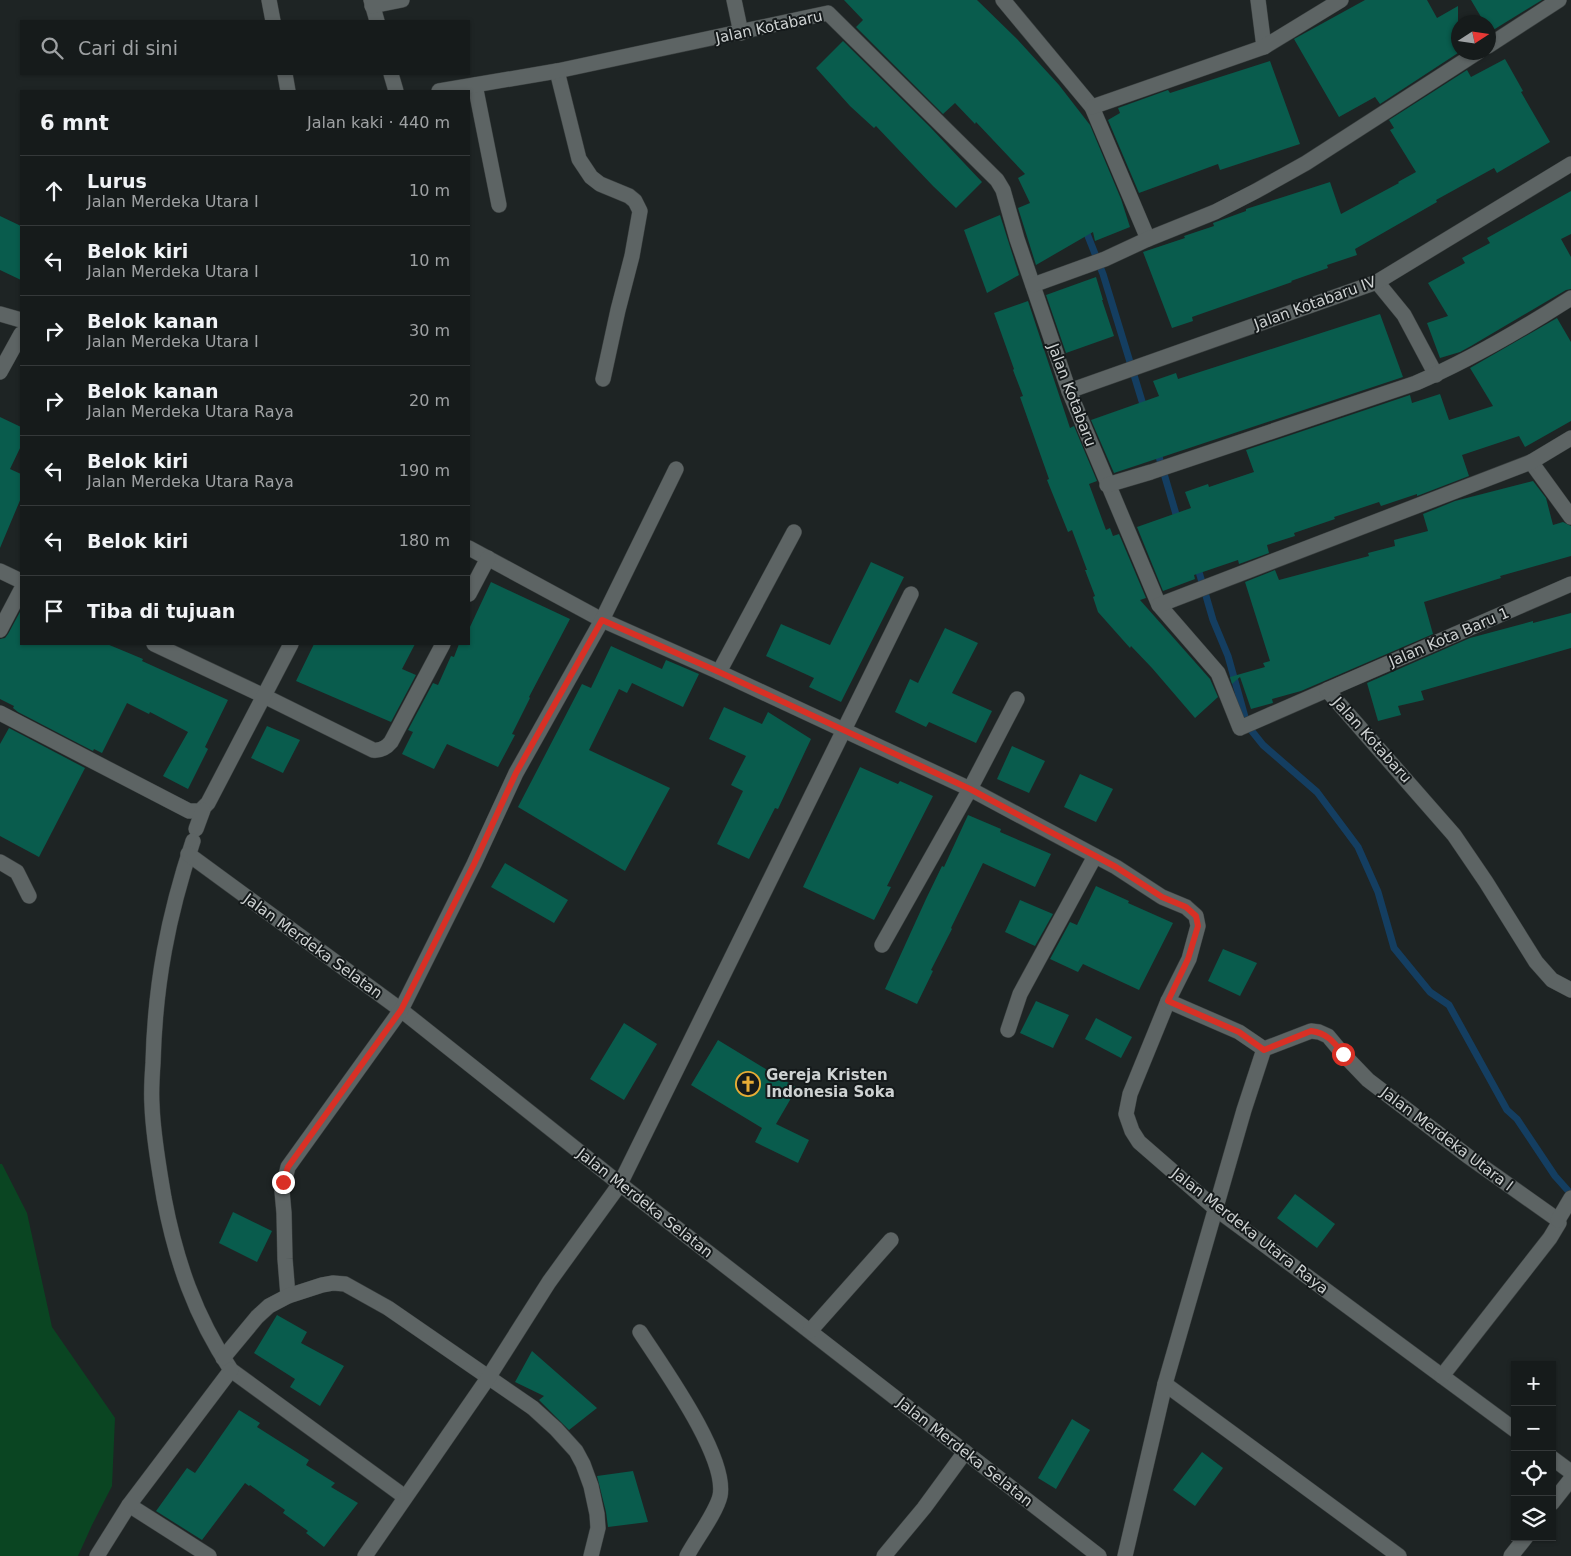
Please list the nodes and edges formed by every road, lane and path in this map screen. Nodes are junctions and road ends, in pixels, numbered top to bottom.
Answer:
1 (269, 0) edge
2 (402, 0) edge
3 (734, 0) edge
4 (1003, 0) edge
5 (1258, 0) edge
6 (1341, 0) edge
7 (1559, 0) edge
8 (1568, 0) edge
9 (372, 3) edge
10 (1571, 6) edge
11 (827, 7) edge
12 (274, 20) edge
13 (376, 20) edge
14 (741, 33) junction
15 (1496, 41) edge
16 (1264, 47) junction
17 (1466, 60) edge
18 (557, 71) junction
19 (284, 75) edge
20 (391, 75) edge
21 (475, 85) junction
22 (288, 90) edge
23 (396, 90) edge
24 (445, 90) edge
25 (1092, 107) junction
26 (1571, 164) edge
27 (499, 205) dead end
28 (1148, 239) junction
29 (1377, 282) junction
30 (1033, 285) junction
31 (1571, 298) edge
32 (0, 314) edge
33 (20, 320) edge
34 (20, 336) edge
35 (0, 372) edge
36 (1436, 375) junction
37 (603, 379) dead end
38 (1069, 390) junction
39 (1571, 438) edge
40 (1531, 462) junction
41 (676, 469) dead end
42 (1107, 485) junction
43 (1571, 517) edge
44 (794, 532) dead end
45 (470, 549) edge
46 (488, 558) junction
47 (0, 571) edge
48 (20, 581) edge
49 (1571, 584) edge
50 (20, 592) edge
51 (470, 592) edge
52 (911, 594) dead end
53 (1159, 605) junction
54 (602, 620) junction
55 (0, 630) edge
56 (156, 645) edge
57 (290, 645) edge
58 (442, 645) edge
59 (719, 672) junction
60 (1327, 690) junction
61 (264, 696) junction
62 (1017, 699) dead end
63 (0, 713) edge
64 (844, 731) junction
65 (970, 789) junction
66 (203, 810) junction
67 (192, 841) junction
68 (1095, 856) junction
69 (0, 862) edge
70 (29, 896) dead end
71 (882, 945) dead end
72 (1571, 990) edge
73 (1168, 1001) junction
74 (401, 1010) junction
75 (1008, 1030) dead end
76 (1264, 1050) junction
77 (620, 1184) junction
78 (1569, 1202) edge
79 (1216, 1209) junction
80 (1558, 1220) junction
81 (891, 1240) dead end
82 (288, 1296) junction
83 (810, 1331) junction
84 (640, 1332) dead end
85 (227, 1364) junction
86 (1442, 1376) junction
87 (488, 1378) junction
88 (1165, 1384) junction
89 (1511, 1427) edge
90 (965, 1452) junction
91 (1556, 1461) edge
92 (1571, 1472) edge
93 (1571, 1480) edge
94 (405, 1497) junction
95 (1556, 1498) edge
96 (129, 1505) junction
97 (1523, 1541) edge
98 (96, 1556) edge
99 (209, 1556) edge
100 (365, 1556) edge
101 (591, 1556) edge
102 (686, 1556) edge
103 (884, 1556) edge
104 (1099, 1556) edge
105 (1124, 1556) edge
106 (1399, 1556) edge
107 (1511, 1556) edge

1 - 12 street
2 - 9 street
3 - 14 street
4 - 25 street
5 - 16 street
6 - 16 street
7 - 15 street
8 - 10 street
9 - 13 street
11 - 14 street, Jalan Kotabaru
11 - 30 street, Jalan Kotabaru
14 - 18 street, Jalan Kotabaru
16 - 25 street
17 - 28 street
18 - 21 street, Jalan Kotabaru
18 - 37 street
19 - 22 street
20 - 23 street
21 - 24 street, Jalan Kotabaru
21 - 27 street
25 - 28 street
26 - 29 street, Jalan Kotabaru IV
28 - 30 street
29 - 36 street
29 - 38 street, Jalan Kotabaru IV
30 - 38 street, Jalan Kotabaru
31 - 36 street
32 - 33 street
34 - 35 street
36 - 42 street
38 - 42 street, Jalan Kotabaru
39 - 40 street
40 - 43 street
40 - 53 street
41 - 54 street
42 - 53 street, Jalan Kotabaru
44 - 59 street
45 - 46 street, Jalan Merdeka Utara Raya
46 - 51 street
46 - 54 street, Jalan Merdeka Utara Raya
47 - 48 street
49 - 60 street, Jalan Kota Baru 1
50 - 55 street
52 - 64 street
53 - 60 street, Jalan Kotabaru
54 - 59 street, Jalan Merdeka Utara Raya
54 - 74 street
56 - 61 street
57 - 61 street
58 - 61 street
59 - 64 street, Jalan Merdeka Utara Raya
60 - 72 street, Jalan Kotabaru
61 - 66 street
62 - 65 street
63 - 66 street
64 - 65 street, Jalan Merdeka Utara Raya
64 - 77 street
65 - 68 street, Jalan Merdeka Utara Raya
65 - 71 street
66 - 67 street
67 - 74 street, Jalan Merdeka Selatan
67 - 85 street
68 - 73 street, Jalan Merdeka Utara Raya
68 - 75 street
69 - 70 street
73 - 76 street
73 - 79 street, Jalan Merdeka Utara Raya
74 - 77 street, Jalan Merdeka Selatan
74 - 82 street
76 - 79 street
76 - 80 street, Jalan Merdeka Utara I
77 - 83 street, Jalan Merdeka Selatan
77 - 87 street
78 - 80 street
79 - 86 street, Jalan Merdeka Utara Raya
79 - 88 street
80 - 86 street
81 - 83 street
82 - 85 street
82 - 87 street
83 - 90 street, Jalan Merdeka Selatan
84 - 102 street
85 - 94 street
85 - 96 street
86 - 89 street, Jalan Merdeka Utara Raya
87 - 94 street
87 - 101 street
88 - 105 street
88 - 106 street
90 - 103 street
90 - 104 street, Jalan Merdeka Selatan
91 - 92 street
93 - 95 street
94 - 100 street
96 - 98 street
96 - 99 street
97 - 107 street

